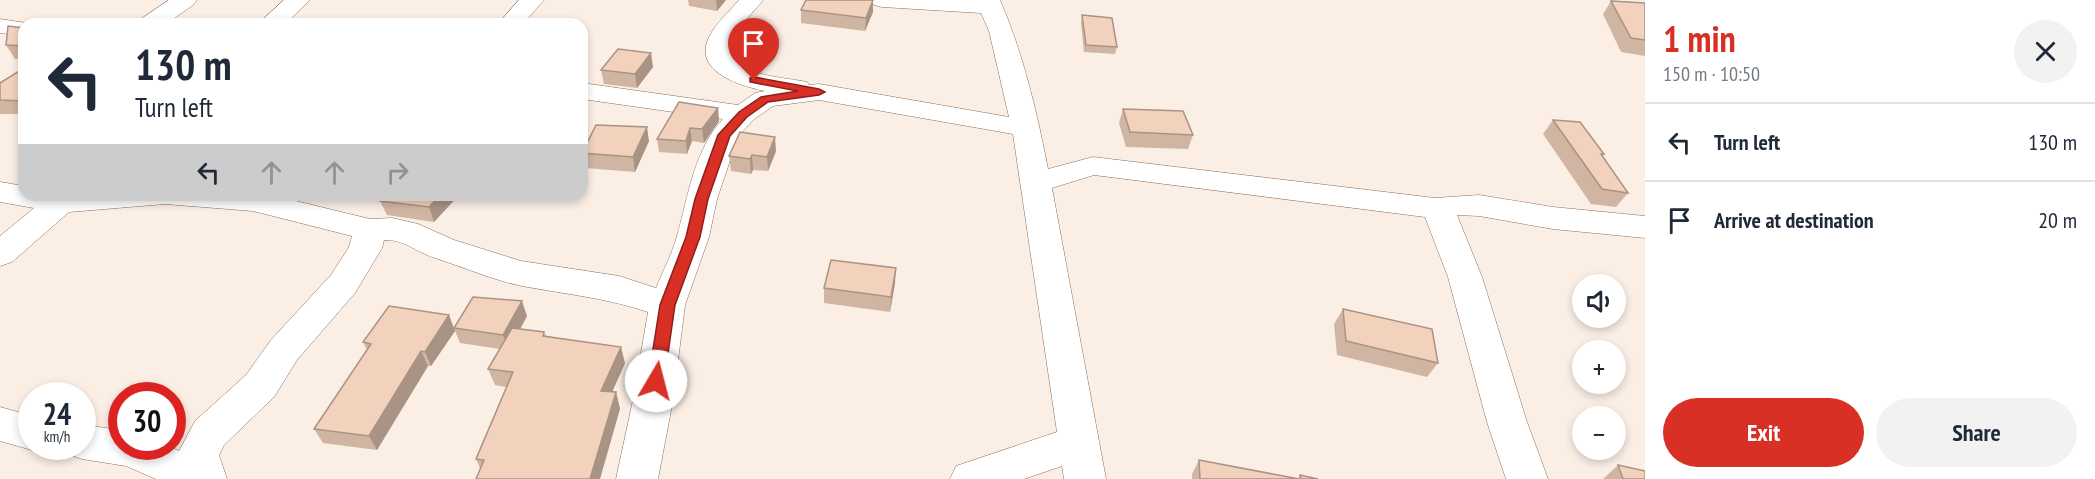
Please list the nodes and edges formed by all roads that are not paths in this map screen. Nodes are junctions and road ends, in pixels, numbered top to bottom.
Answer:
1 (185, 0) edge
2 (298, 0) edge
3 (532, 0) edge
4 (751, 0) edge
5 (882, 0) edge
6 (989, 3) edge
7 (159, 18) edge
8 (277, 18) edge
9 (516, 18) edge
10 (0, 26) edge
11 (18, 28) edge
12 (588, 92) edge
13 (819, 92) junction
14 (743, 114) junction
15 (1026, 128) junction
16 (1036, 182) junction
17 (0, 192) edge
18 (18, 194) edge
19 (62, 201) edge
20 (253, 201) edge
21 (1435, 208) junction
22 (1645, 227) edge
23 (370, 230) junction
24 (0, 254) edge
25 (667, 305) junction
26 (0, 424) edge
27 (18, 429) edge
28 (96, 444) edge
29 (1082, 460) edge
30 (200, 479) edge
31 (206, 479) edge
32 (637, 479) edge
33 (971, 479) edge
34 (1527, 479) edge

1 - 7 street
2 - 8 street
3 - 9 street
4 - 13 street
5 - 6 street
6 - 15 street
10 - 11 street
12 - 14 street
13 - 14 street
13 - 15 street
14 - 25 street
15 - 16 street
16 - 21 street
16 - 29 street
17 - 18 street
19 - 24 street
20 - 23 street
21 - 22 street
21 - 34 street
23 - 25 street
23 - 31 street
25 - 32 street
26 - 27 street
28 - 30 street
29 - 33 street

